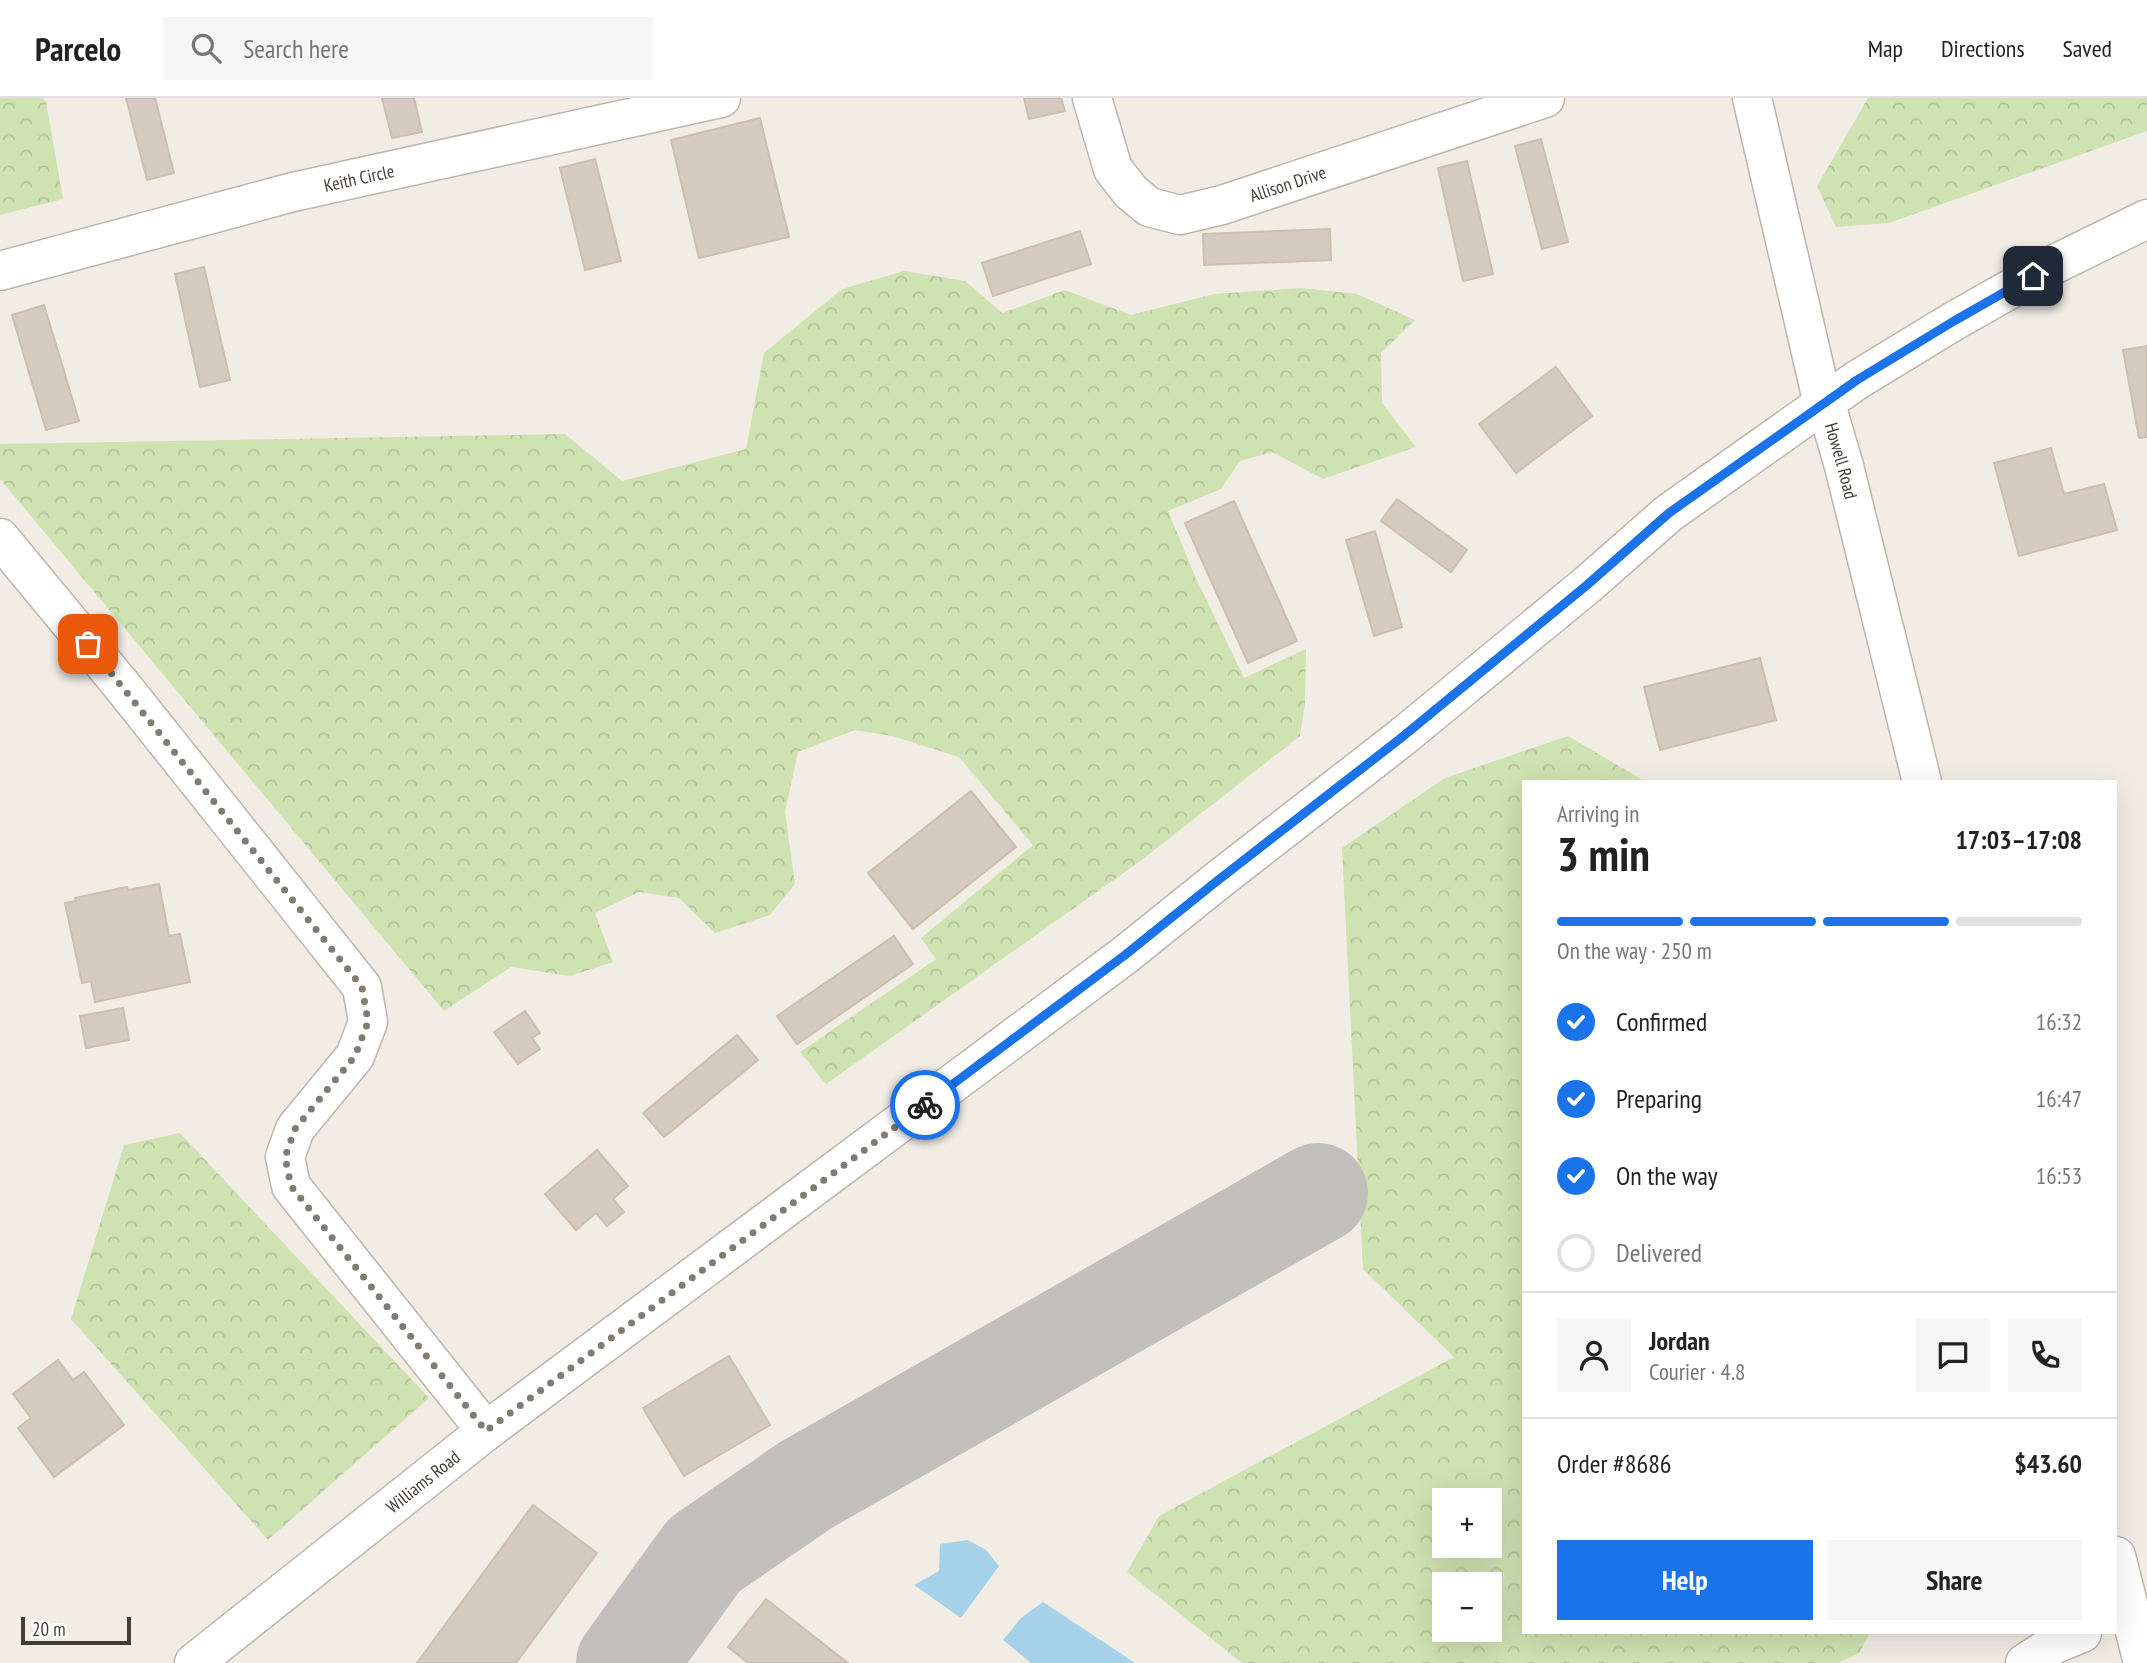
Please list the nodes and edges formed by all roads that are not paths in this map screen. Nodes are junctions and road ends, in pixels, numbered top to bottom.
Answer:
1 (721, 98) edge
2 (1092, 98) edge
3 (1545, 98) edge
4 (1752, 98) edge
5 (2147, 219) edge
6 (0, 271) edge
7 (1823, 404) junction
8 (0, 538) edge
9 (1922, 780) edge
10 (486, 1431) junction
11 (2117, 1560) edge
12 (2131, 1613) edge
13 (2080, 1634) edge
14 (194, 1663) edge
15 (2025, 1663) edge
16 (2143, 1663) edge

1 - 6 street, Keith Circle
2 - 3 street, Allison Drive
4 - 7 street, Howell Road
5 - 7 street, Williams Road
7 - 9 street, Howell Road
7 - 10 street, Williams Road
8 - 10 street
10 - 14 street, Williams Road
11 - 12 street
12 - 16 street
13 - 15 street

